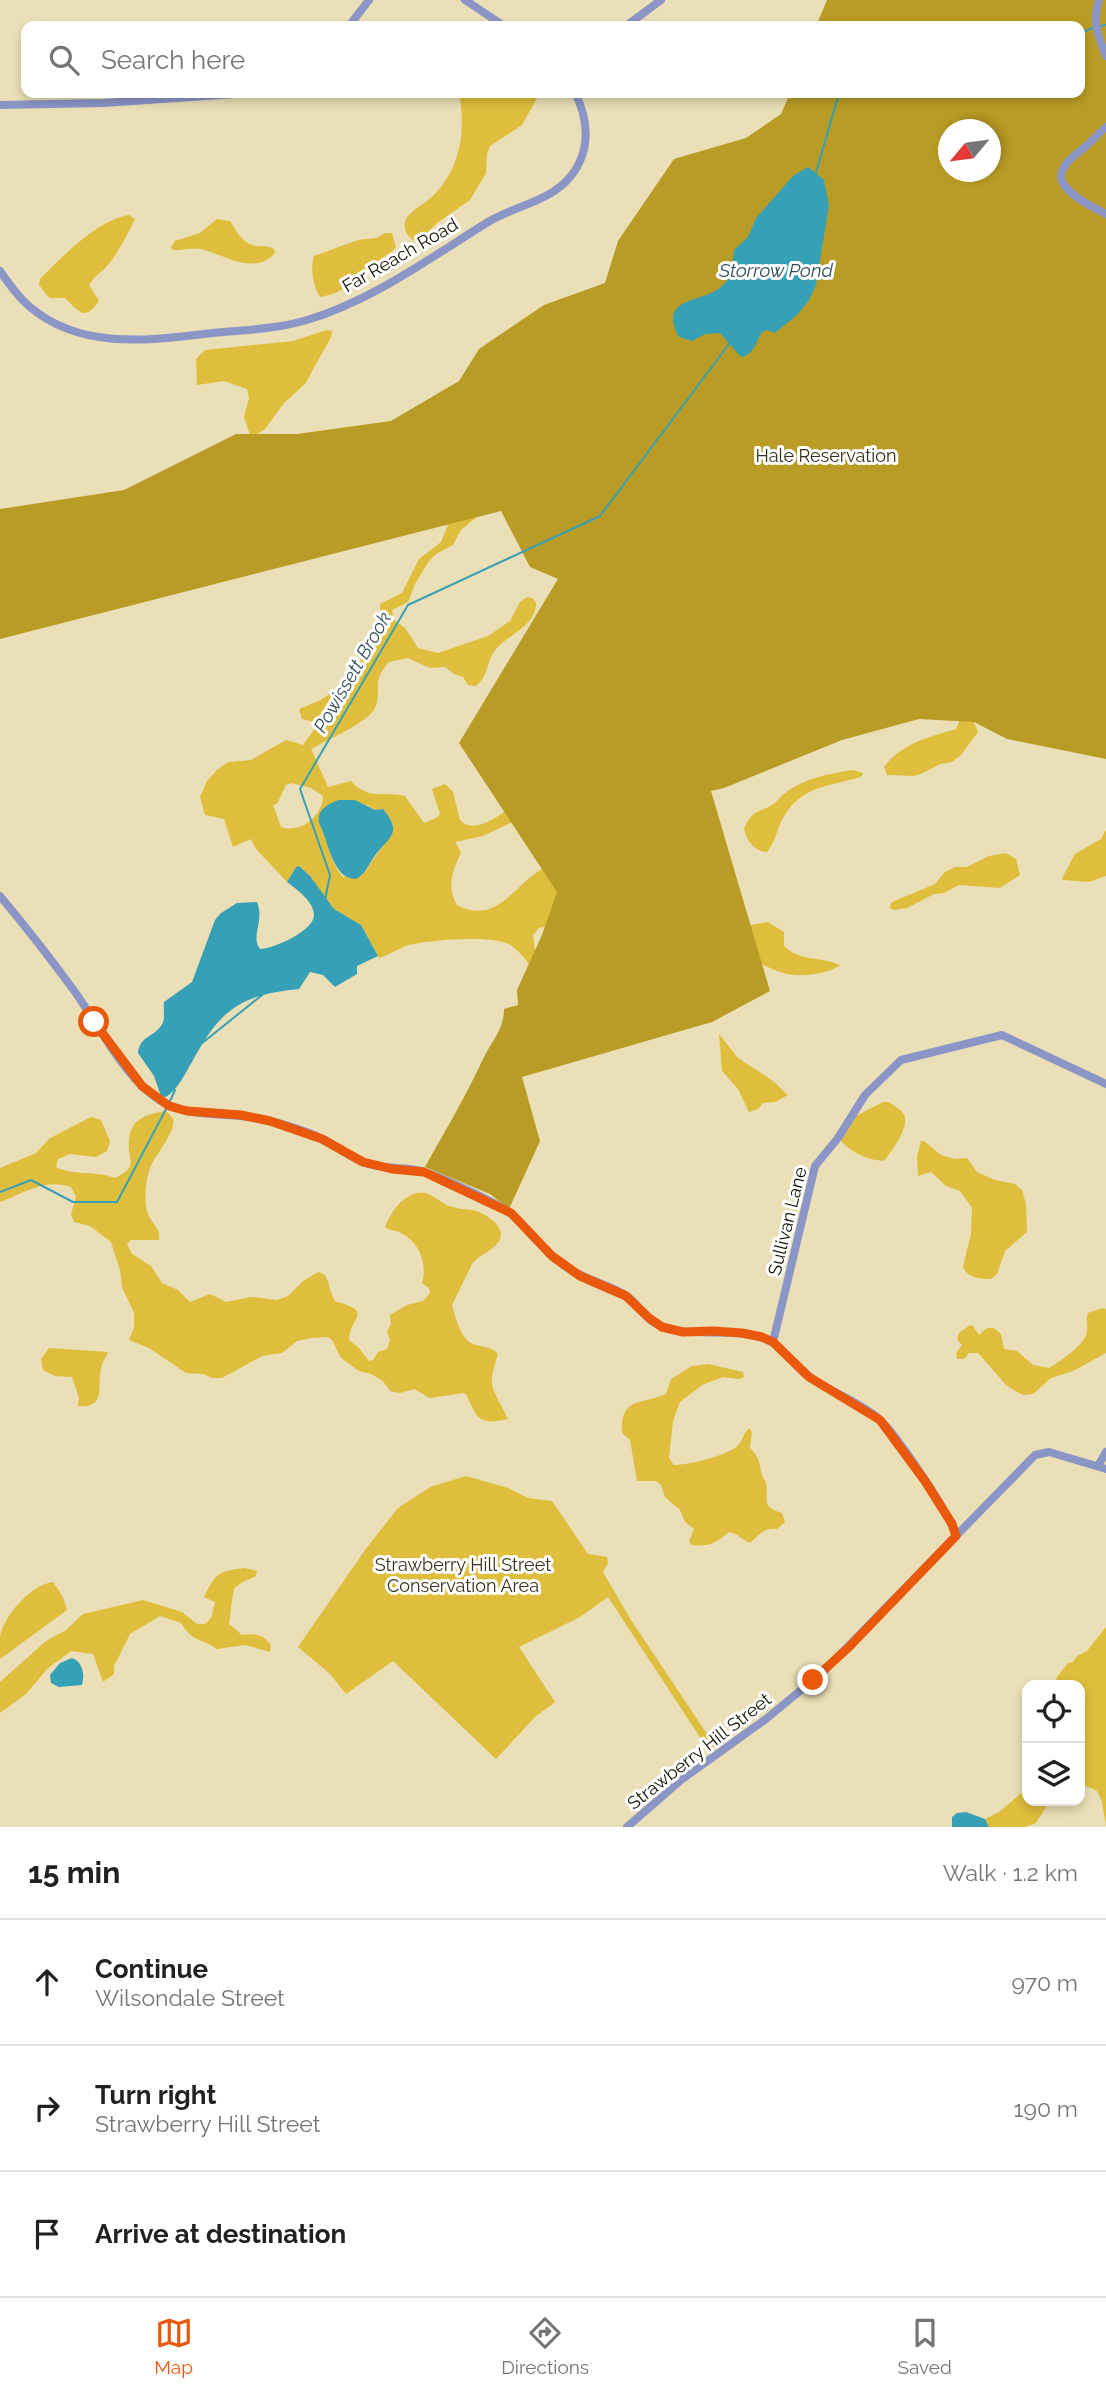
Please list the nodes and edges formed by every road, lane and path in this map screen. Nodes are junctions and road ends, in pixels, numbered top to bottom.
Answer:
1 (369, 0) edge
2 (465, 0) edge
3 (661, 0) edge
4 (1098, 0) edge
5 (353, 21) edge
6 (496, 21) edge
7 (633, 21) edge
8 (1106, 56) edge
9 (177, 98) edge
10 (577, 98) edge
11 (0, 104) edge
12 (1106, 118) edge
13 (1102, 130) edge
14 (1106, 214) edge
15 (0, 271) edge
16 (0, 896) edge
17 (1106, 1084) edge
18 (773, 1342) junction
19 (1106, 1452) edge
20 (1102, 1467) edge
21 (956, 1536) junction
22 (627, 1827) edge

1 - 5 street
2 - 6 street
3 - 7 street
4 - 8 street
9 - 11 street
10 - 15 street, Far Reach Road
12 - 13 street
13 - 14 street
16 - 18 street
17 - 18 street, Sullivan Lane
18 - 21 street
19 - 20 street
20 - 21 street, Strawberry Hill Street
21 - 22 street, Strawberry Hill Street

